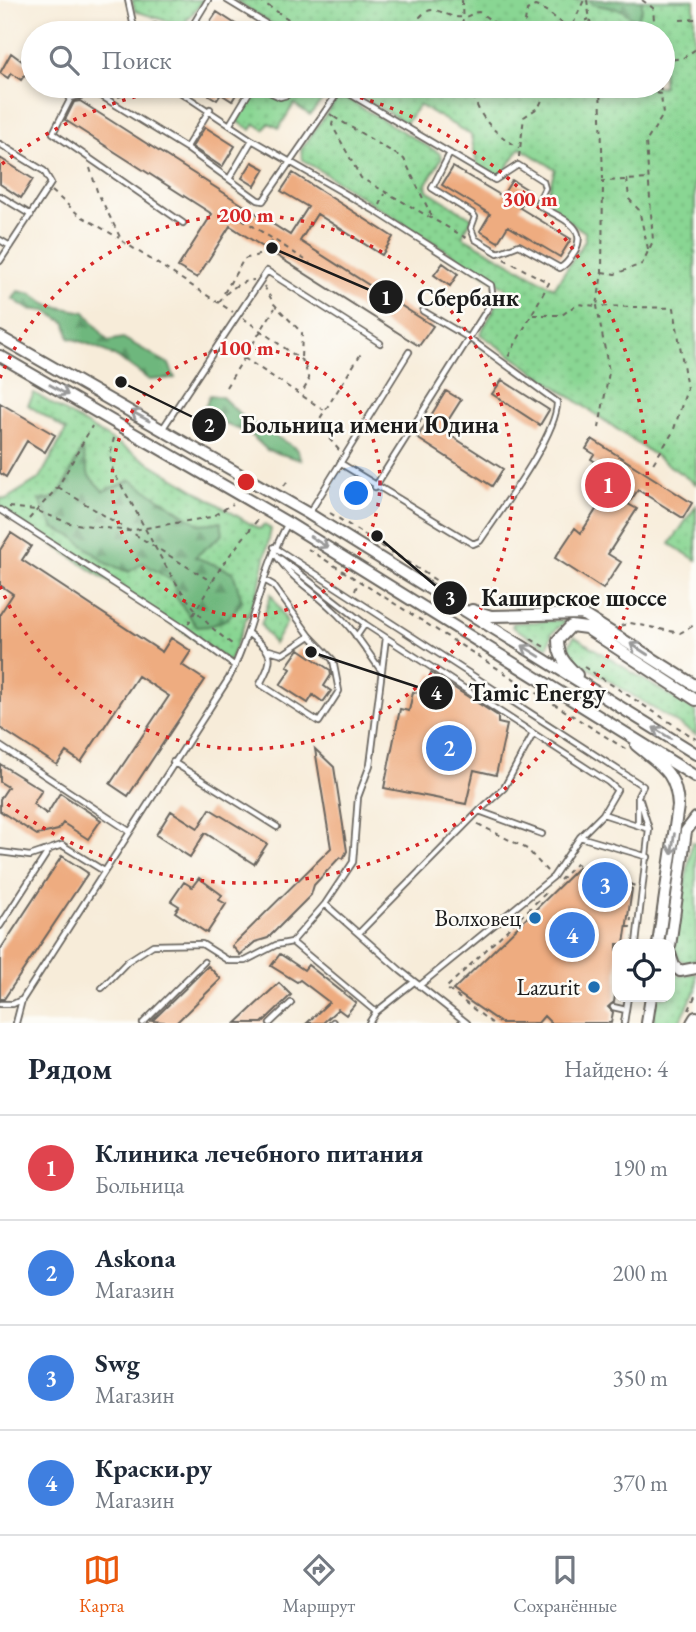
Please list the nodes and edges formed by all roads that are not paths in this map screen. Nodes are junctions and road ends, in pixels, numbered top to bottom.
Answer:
1 (128, 0) edge
2 (208, 0) edge
3 (227, 0) edge
4 (132, 21) edge
5 (195, 21) edge
6 (261, 21) edge
7 (71, 98) edge
8 (105, 98) edge
9 (191, 98) edge
10 (246, 98) edge
11 (332, 98) edge
12 (356, 98) edge
13 (210, 109) junction
14 (230, 124) junction
15 (251, 139) junction
16 (0, 144) edge
17 (186, 148) junction
18 (450, 153) junction
19 (289, 160) junction
20 (229, 179) junction
21 (0, 196) edge
22 (31, 215) junction
23 (183, 223) dead end
24 (0, 240) edge
25 (10, 246) junction
26 (0, 261) edge
27 (423, 310) dead end
28 (0, 337) edge
29 (469, 338) junction
30 (380, 343) dead end
31 (409, 352) dead end
32 (0, 356) edge
33 (163, 429) junction
34 (340, 463) junction
35 (375, 487) junction
36 (0, 508) edge
37 (309, 514) junction
38 (288, 523) junction
39 (274, 549) junction
40 (266, 581) junction
41 (430, 589) junction
42 (365, 624) junction
43 (249, 634) junction
44 (310, 636) junction
45 (356, 637) junction
46 (386, 638) junction
47 (268, 649) junction
48 (235, 666) junction
49 (380, 669) junction
50 (696, 686) edge
51 (589, 687) junction
52 (696, 700) edge
53 (598, 714) junction
54 (533, 734) junction
55 (0, 746) edge
56 (696, 754) edge
57 (173, 762) junction
58 (696, 777) edge
59 (638, 796) junction
60 (479, 811) junction
61 (603, 814) junction
62 (696, 818) edge
63 (638, 825) junction
64 (277, 827) dead end
65 (649, 829) junction
66 (129, 831) junction
67 (542, 834) dead end
68 (580, 837) junction
69 (50, 849) junction
70 (0, 852) edge
71 (648, 857) junction
72 (104, 871) junction
73 (325, 904) junction
74 (0, 926) edge
75 (359, 933) junction
76 (637, 939) edge
77 (659, 939) edge
78 (671, 939) edge
79 (292, 942) junction
80 (204, 962) dead end
81 (675, 966) edge
82 (696, 968) edge
83 (417, 984) junction
84 (102, 988) dead end
85 (22, 1000) junction
86 (627, 1002) edge
87 (649, 1002) edge
88 (291, 1003) dead end
89 (0, 1004) edge
90 (614, 1007) dead end
91 (626, 1010) junction
92 (376, 1012) junction
93 (16, 1023) edge
94 (143, 1023) edge
95 (270, 1023) edge
96 (369, 1023) edge
97 (467, 1023) edge
98 (624, 1023) edge
99 (647, 1023) edge

1 - 4 lane
2 - 5 lane
3 - 6 lane
7 - 23 lane
8 - 17 lane
9 - 13 lane
10 - 14 lane
11 - 19 lane
12 - 18 lane
13 - 14 lane
13 - 17 lane
14 - 15 lane
15 - 19 lane
15 - 20 lane
16 - 22 lane
17 - 20 lane
18 - 18 lane
19 - 20 lane
19 - 29 lane
21 - 22 lane
22 - 25 lane
24 - 25 lane
25 - 26 lane
27 - 29 lane
33 -> 28 main road
29 - 35 lane
29 - 35 lane
30 - 33 lane
31 - 34 lane
32 -> 38 main road
33 - 37 main road
34 - 35 lane
34 - 37 lane
36 - 48 lane
37 - 41 main road
38 - 39 lane
38 -> 53 main road
39 - 40 lane
39 - 42 lane
39 - 45 lane
39 - 59 lane
40 - 43 lane
40 - 44 lane
50 -> 41 main road
51 -> 41 main road
42 - 45 lane
42 - 46 lane
43 - 47 lane
43 - 48 lane
44 - 47 lane
44 - 47 lane
45 - 49 lane
46 - 49 lane
46 - 54 lane
48 - 57 lane
49 - 73 lane
51 - 52 main road
56 -> 51 main road
53 - 58 main road
53 -> 77 main road
54 - 60 lane
54 - 61 lane
55 - 66 lane
57 - 64 lane
57 - 66 lane
59 - 63 lane
59 - 65 lane
60 - 67 lane
60 - 75 lane
61 - 63 lane
61 - 68 lane
62 - 78 main road
63 - 65 lane
65 - 71 lane
66 - 72 lane
68 - 71 lane
68 - 83 lane
69 - 70 lane
69 - 72 lane
69 - 74 lane
71 - 76 lane
72 - 85 lane
73 - 75 lane
73 - 79 lane
75 - 83 lane
79 - 84 lane
79 - 92 lane
80 - 94 lane
81 - 82 main road
83 - 92 lane
83 - 97 lane
85 - 89 lane
85 - 93 lane
86 - 91 lane
87 - 99 main road
88 - 95 lane
90 - 91 lane
91 - 98 lane
92 - 96 lane

